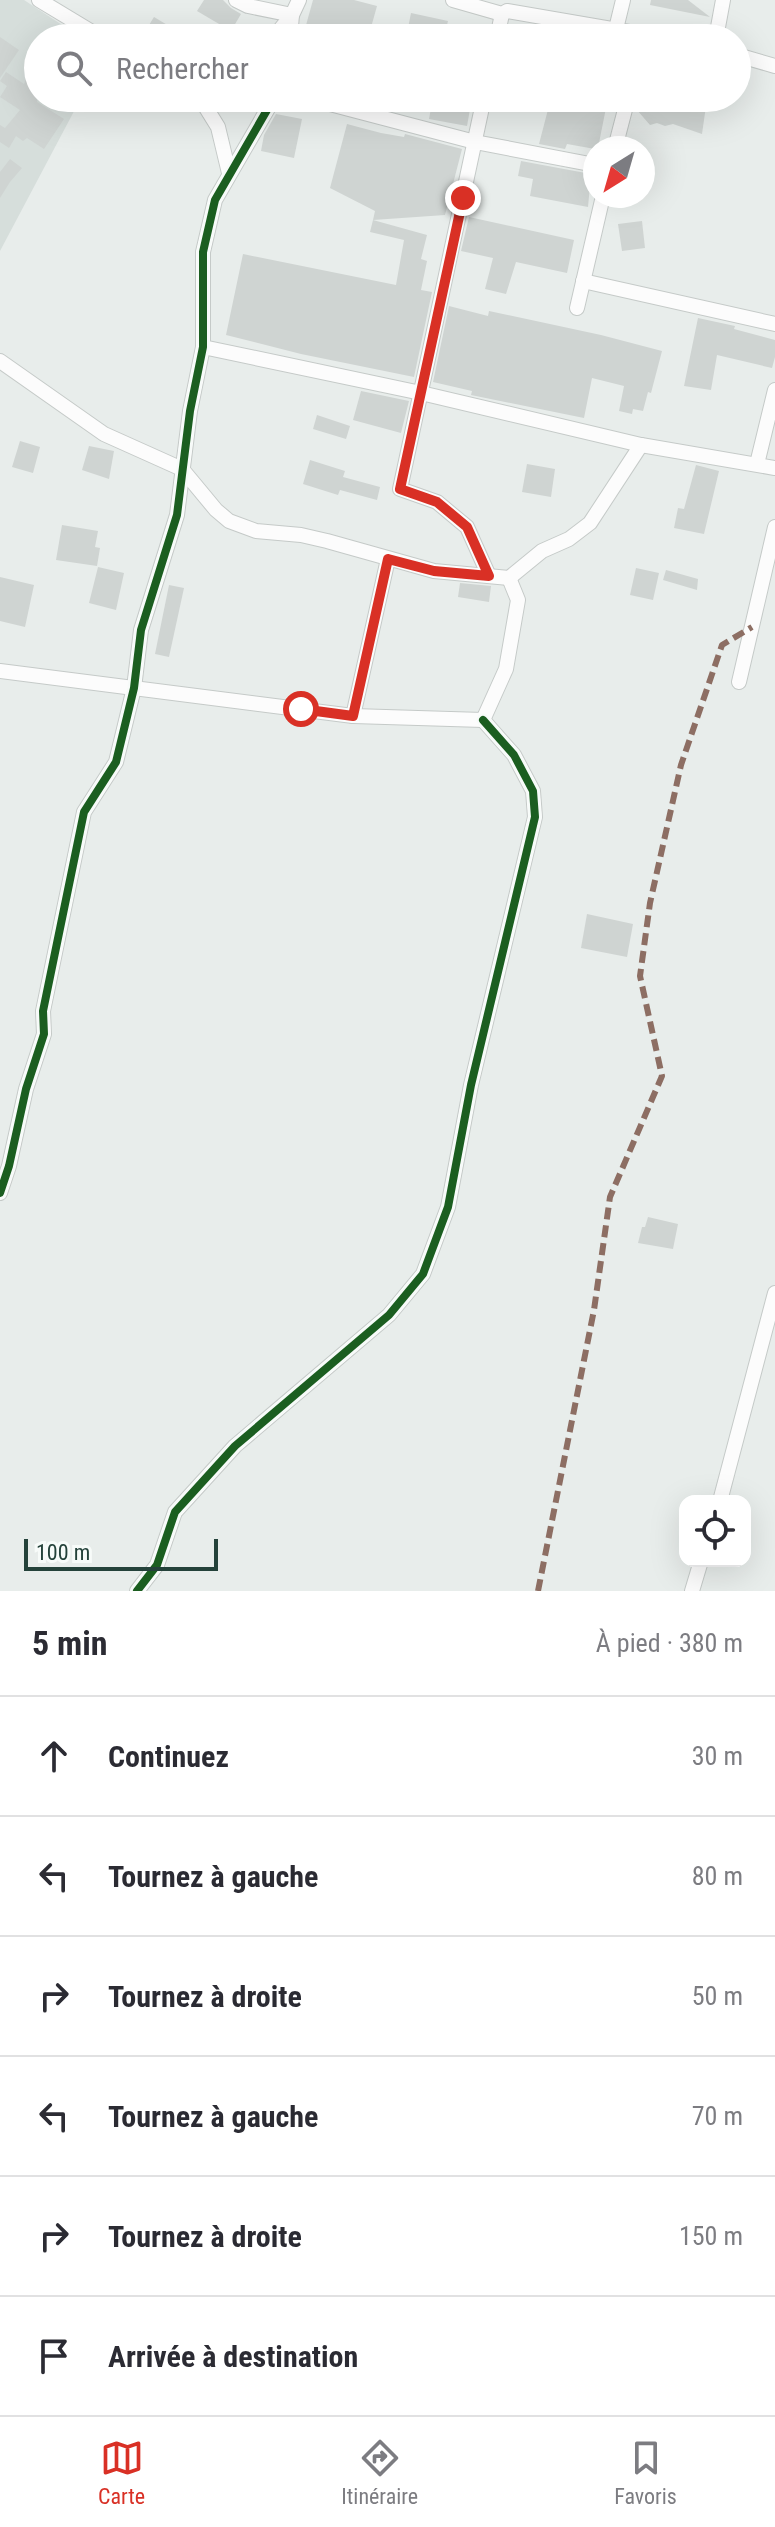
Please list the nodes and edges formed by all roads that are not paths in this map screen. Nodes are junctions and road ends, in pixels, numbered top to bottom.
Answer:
1 (39, 0) edge
2 (236, 0) edge
3 (299, 0) edge
4 (453, 0) edge
5 (623, 0) edge
6 (723, 0) edge
7 (524, 7) edge
8 (502, 14) junction
9 (292, 15) junction
10 (79, 24) edge
11 (285, 24) edge
12 (291, 24) edge
13 (500, 24) edge
14 (595, 24) edge
15 (617, 24) edge
16 (719, 24) edge
17 (751, 59) edge
18 (775, 66) edge
19 (209, 112) edge
20 (266, 112) edge
21 (360, 112) edge
22 (481, 112) edge
23 (624, 112) edge
24 (618, 136) edge
25 (475, 142) junction
26 (583, 163) edge
27 (229, 173) junction
28 (600, 208) edge
29 (583, 281) junction
30 (577, 308) dead end
31 (775, 324) edge
32 (203, 347) junction
33 (0, 361) edge
34 (775, 390) edge
35 (421, 393) junction
36 (641, 445) junction
37 (757, 464) junction
38 (775, 468) edge
39 (182, 469) junction
40 (775, 527) edge
41 (388, 559) junction
42 (489, 576) junction
43 (509, 578) junction
44 (0, 671) edge
45 (739, 682) dead end
46 (134, 688) junction
47 (353, 716) junction
48 (483, 720) junction
49 (0, 1193) edge
50 (775, 1293) edge
51 (722, 1495) edge
52 (699, 1567) edge
53 (137, 1591) edge
54 (692, 1591) edge

1 - 10 street
2 - 9 street
3 - 9 street
4 - 8 street
5 - 15 street
6 - 16 street
7 - 8 street
7 - 14 street
8 - 13 street
9 - 11 street
9 - 12 street
17 - 18 street
19 - 27 street
20 - 27 street
21 - 25 street
22 - 25 street
23 - 24 street
25 - 26 street
25 - 35 street
27 - 32 street
28 - 29 street
29 - 30 street
29 - 31 street
32 - 35 street
32 - 39 street
33 - 39 street
34 - 37 street
35 - 36 street
35 - 42 street
36 - 37 street
36 - 43 street
37 - 38 street
39 - 41 street
39 - 46 street
40 - 45 street
41 - 42 street
41 - 47 street
42 - 43 street
43 - 48 street
44 - 46 street
46 - 47 street
46 - 49 street
47 - 48 street
48 - 53 street
50 - 51 street
52 - 54 street

